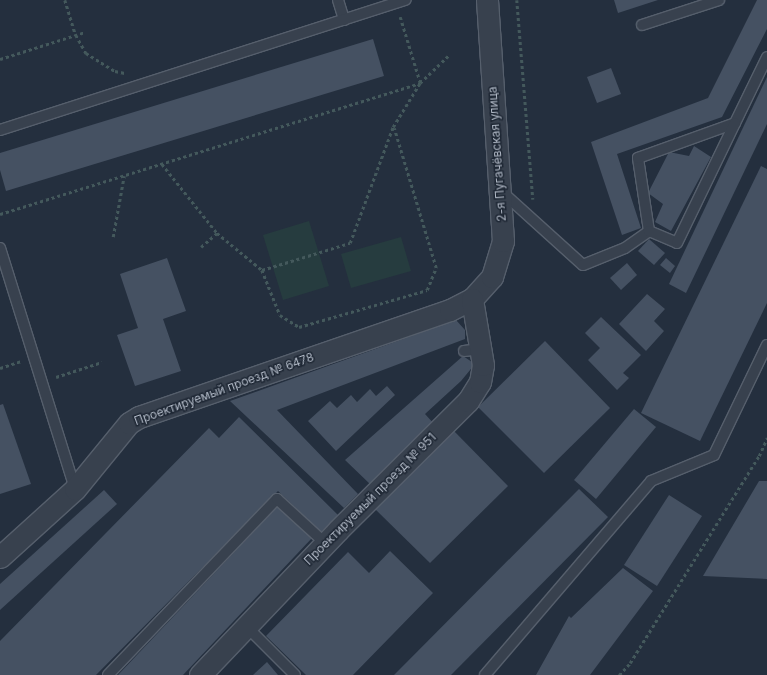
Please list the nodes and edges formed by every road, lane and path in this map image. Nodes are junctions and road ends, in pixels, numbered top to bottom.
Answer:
1 (65, 0) edge
2 (338, 0) edge
3 (406, 0) edge
4 (487, 0) edge
5 (719, 0) edge
6 (396, 3) junction
7 (344, 20) junction
8 (642, 25) dead end
9 (85, 32) dead end
10 (76, 35) junction
11 (448, 56) dead end
12 (767, 57) edge
13 (0, 59) edge
14 (157, 80) junction
15 (420, 83) junction
16 (736, 123) junction
17 (393, 127) junction
18 (0, 130) edge
19 (162, 164) junction
20 (124, 176) junction
21 (500, 190) junction
22 (0, 214) edge
23 (649, 231) junction
24 (217, 233) junction
25 (113, 237) dead end
26 (201, 247) dead end
27 (0, 248) edge
28 (262, 270) junction
29 (472, 300) junction
30 (767, 345) edge
31 (34, 356) junction
32 (102, 362) dead end
33 (0, 368) edge
34 (42, 382) junction
35 (767, 438) edge
36 (75, 489) junction
37 (331, 532) junction
38 (0, 557) edge
39 (246, 626) junction
40 (108, 675) edge
41 (200, 675) edge
42 (295, 675) edge
43 (485, 675) edge
44 (620, 675) edge

1 - 10 path
2 - 7 lane
3 - 6 lane
4 - 21 street, 2-я Пугачёвская улица
5 - 8 lane
6 - 7 lane
6 - 15 path
7 - 14 lane
9 - 10 path
10 - 13 path
10 - 14 path
11 - 15 path
12 - 16 lane
14 - 18 lane
15 - 17 path
15 - 19 path
16 - 23 lane
16 - 23 lane
17 - 28 path
17 - 28 path
19 - 20 path
19 - 24 path
20 - 22 path
20 - 25 path
21 - 23 lane
21 - 29 street, 2-я Пугачёвская улица
24 - 26 path
24 - 28 path
27 - 31 lane
29 - 36 street, Проектируемый проезд № 6478
29 - 37 street, Проектируемый проезд № 951
30 - 43 lane
31 - 33 path
31 - 34 lane
32 - 34 path
34 - 36 lane
35 - 44 path
36 - 38 street, Проектируемый проезд № 6478
37 - 39 street, Проектируемый проезд № 951
37 - 40 lane
39 - 41 street, Проектируемый проезд № 951
39 - 42 lane

